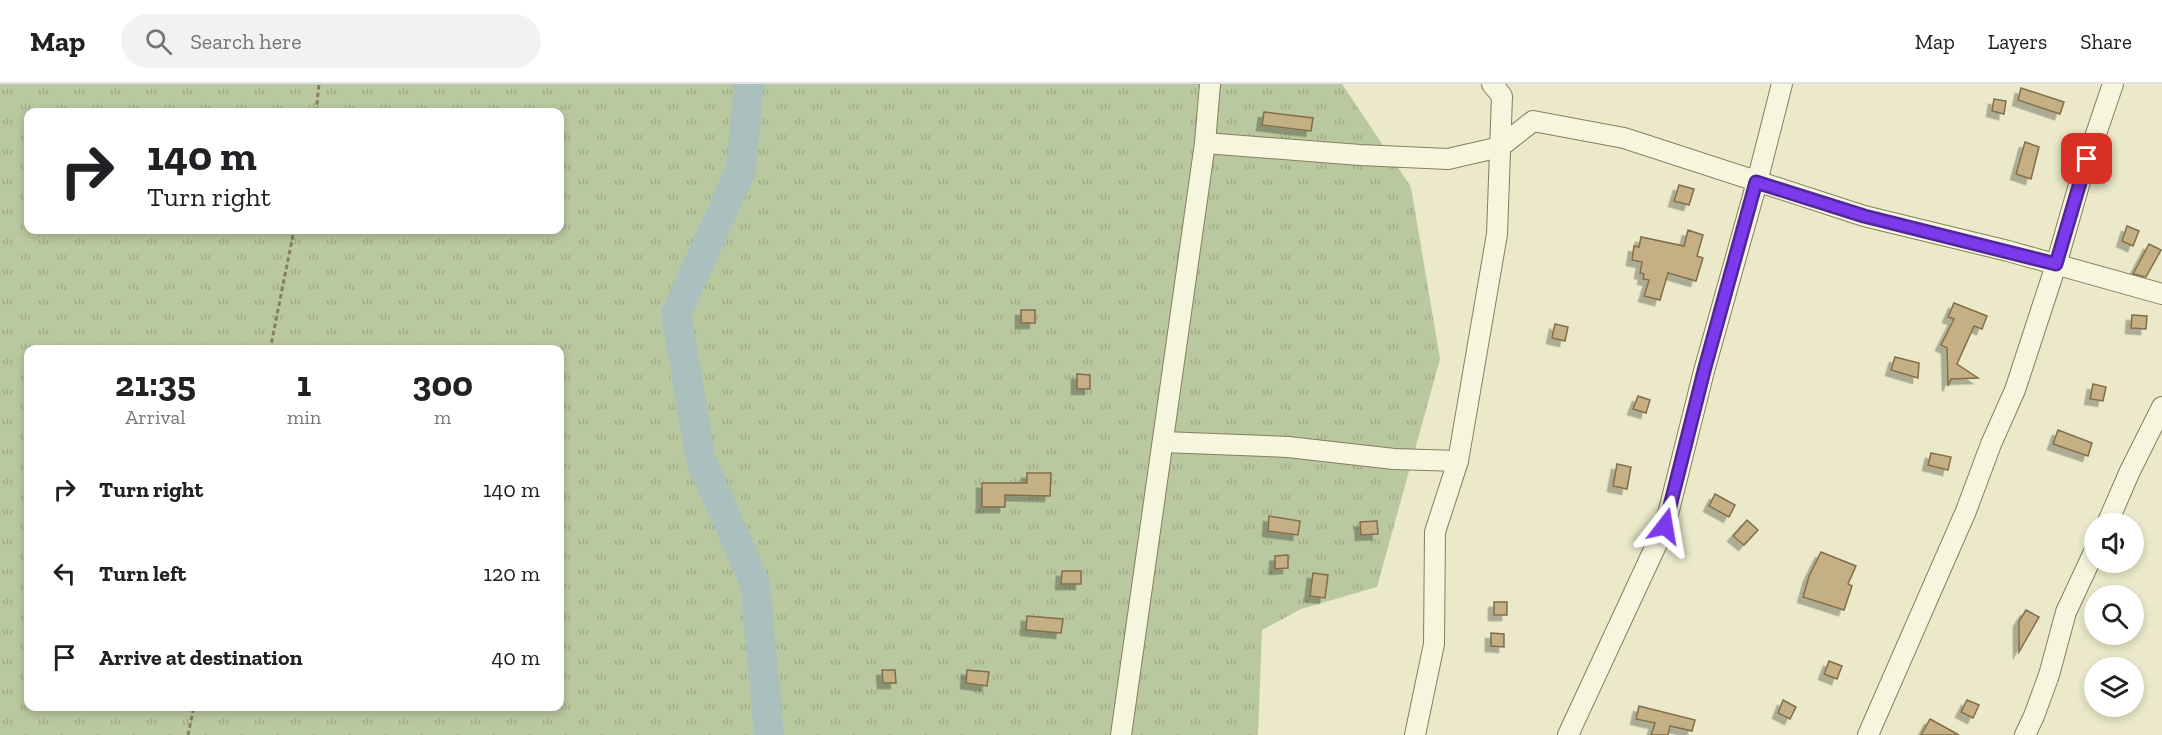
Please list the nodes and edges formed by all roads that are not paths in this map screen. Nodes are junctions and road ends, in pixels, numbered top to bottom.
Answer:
1 (1210, 84) edge
2 (1492, 84) edge
3 (1782, 84) edge
4 (2113, 84) edge
5 (1205, 143) junction
6 (1500, 147) junction
7 (1756, 182) junction
8 (2056, 264) junction
9 (2162, 294) edge
10 (2162, 407) edge
11 (1163, 442) junction
12 (1458, 461) junction
13 (2112, 513) edge
14 (2084, 573) edge
15 (1121, 735) edge
16 (1415, 735) edge
17 (1568, 735) edge
18 (1868, 735) edge
19 (2025, 735) edge

1 - 5 street
2 - 6 street
3 - 7 street
4 - 8 street
5 - 6 street
5 - 11 street
6 - 7 street
6 - 12 street
7 - 8 street
7 - 17 street
8 - 9 street
8 - 18 street
10 - 13 street
11 - 12 street
11 - 15 street
12 - 16 street
14 - 19 street

